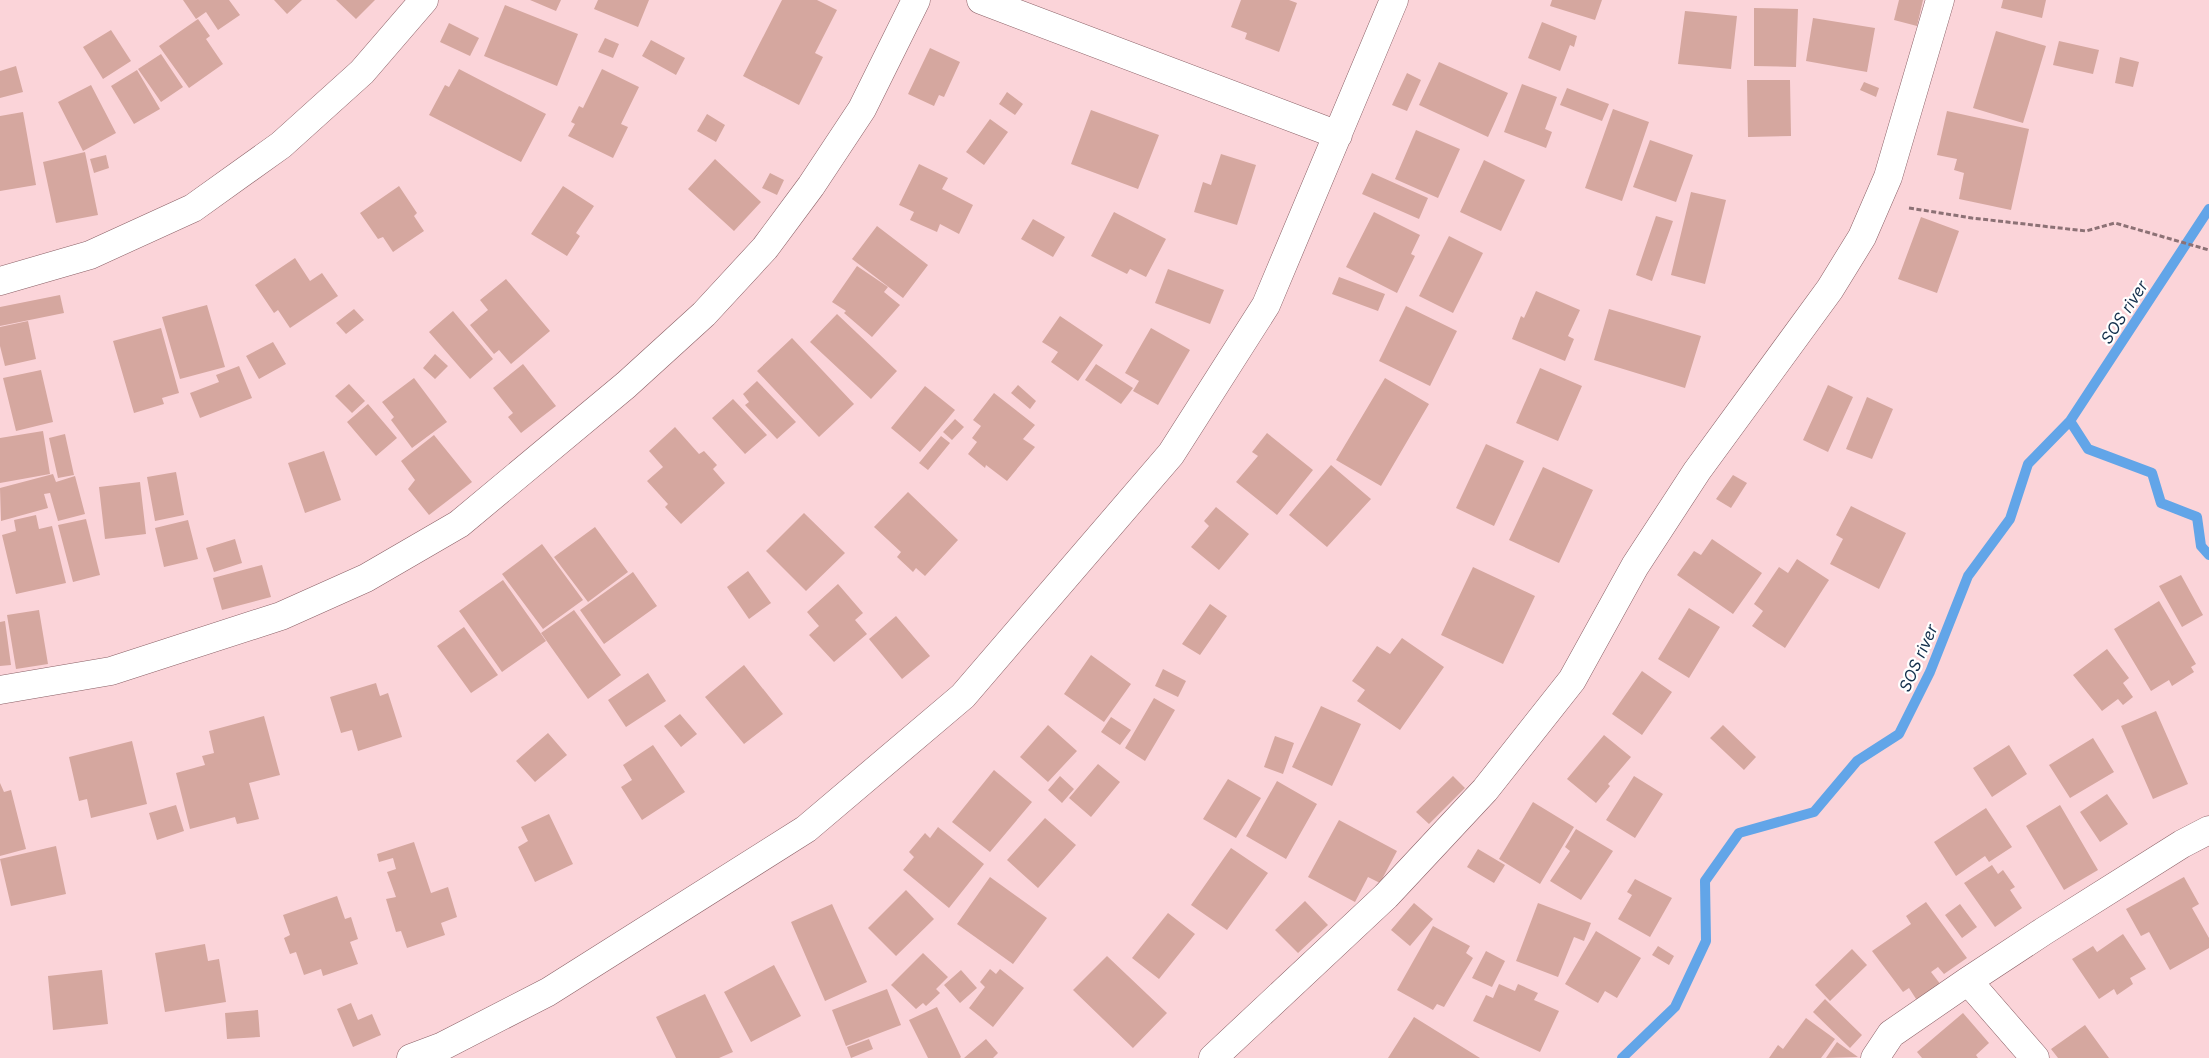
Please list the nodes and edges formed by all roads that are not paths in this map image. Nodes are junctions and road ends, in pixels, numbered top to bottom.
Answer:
1 (424, 0) edge
2 (916, 0) edge
3 (981, 0) edge
4 (1394, 0) edge
5 (1940, 0) edge
6 (1338, 136) junction
7 (0, 281) edge
8 (0, 690) edge
9 (2209, 830) edge
10 (1968, 981) junction
11 (411, 1058) edge
12 (1213, 1058) edge
13 (1875, 1058) edge
14 (2035, 1058) edge

1 - 7 street
2 - 8 street
3 - 6 street
4 - 6 street
5 - 12 street
6 - 11 street
9 - 10 street
10 - 13 street
10 - 14 street

